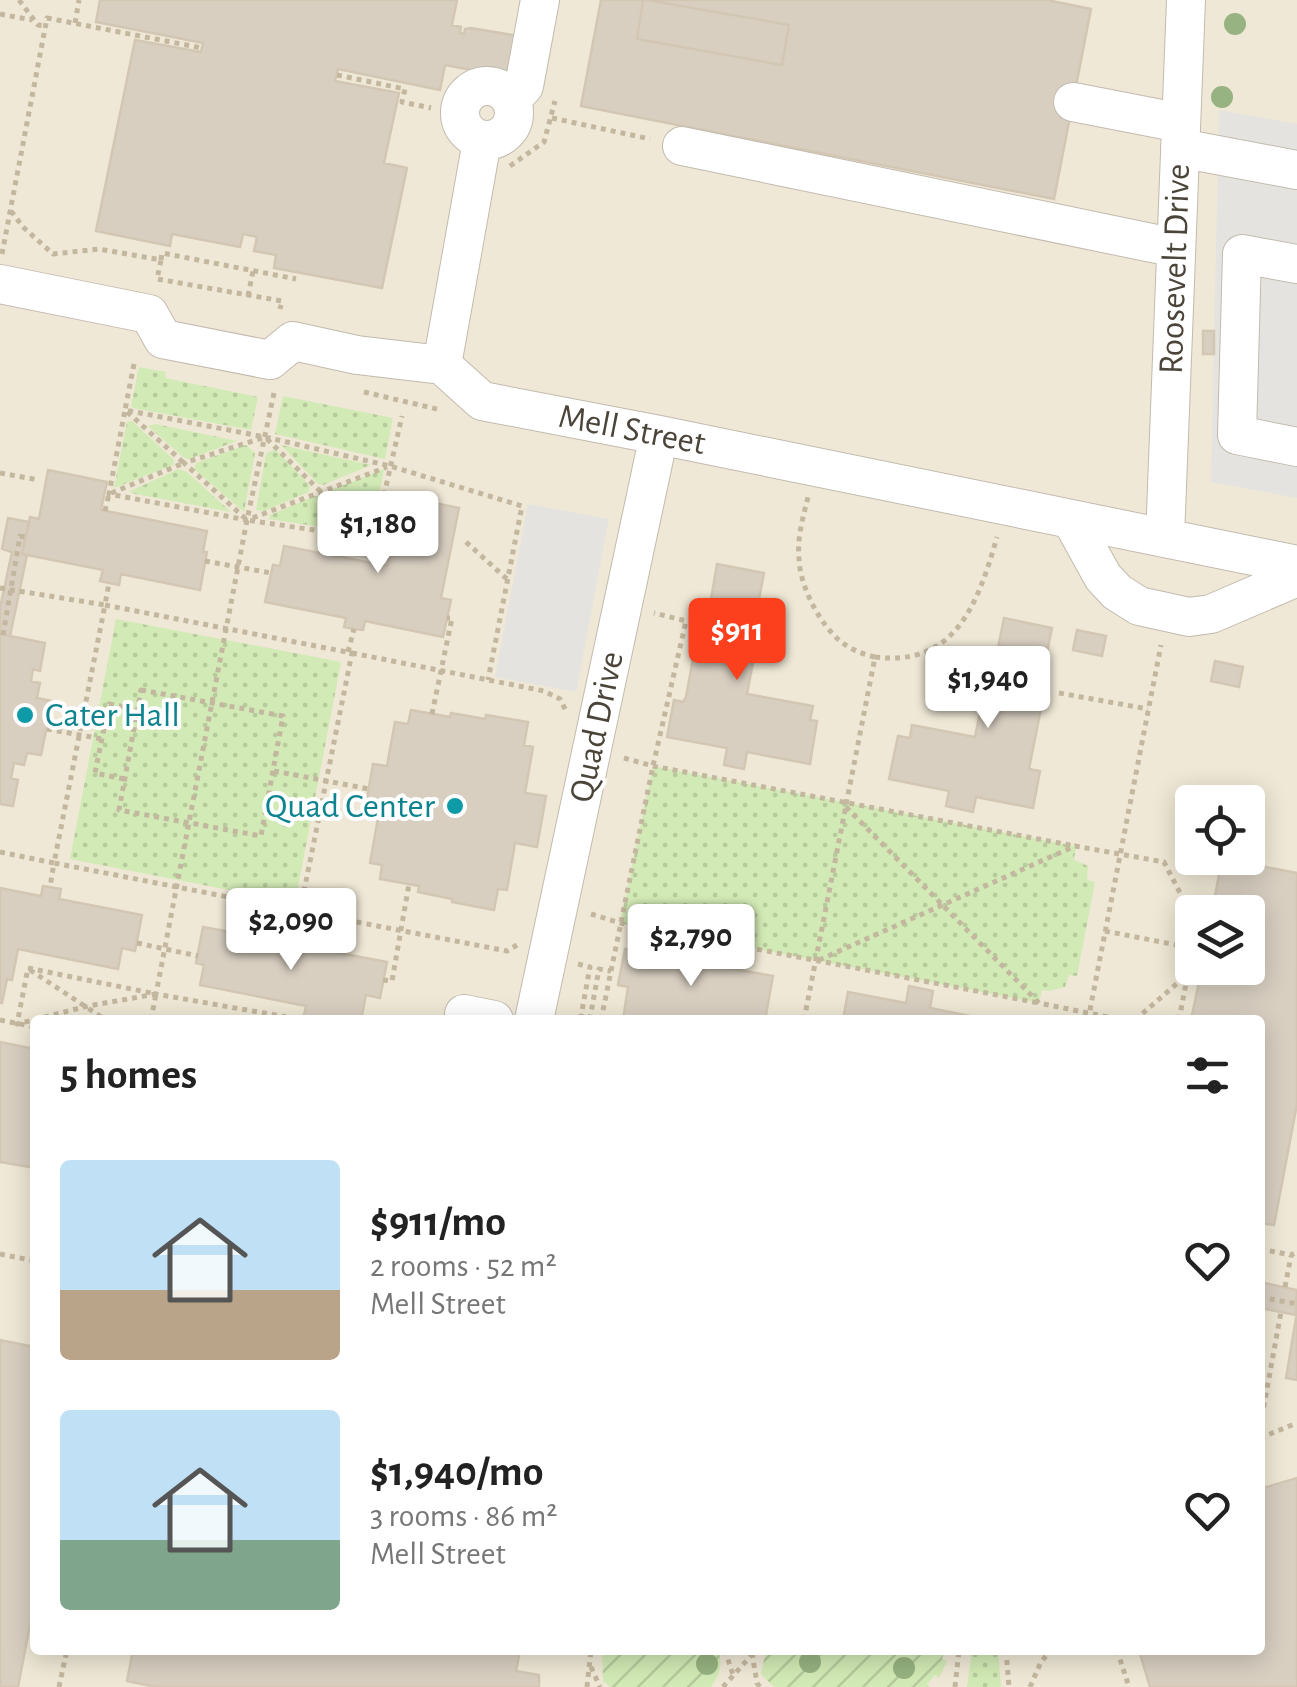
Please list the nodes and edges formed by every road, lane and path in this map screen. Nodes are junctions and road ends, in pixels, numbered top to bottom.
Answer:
1 (20, 0) edge
2 (80, 0) edge
3 (540, 0) edge
4 (1186, 0) edge
5 (0, 14) edge
6 (34, 20) junction
7 (75, 23) junction
8 (46, 26) junction
9 (202, 48) dead end
10 (336, 75) dead end
11 (1072, 102) dead end
12 (431, 108) dead end
13 (552, 118) dead end
14 (1181, 135) junction
15 (682, 146) joint
16 (1297, 170) edge
17 (11, 211) junction
18 (1176, 248) junction
19 (161, 260) junction
20 (1297, 264) edge
21 (0, 267) edge
22 (252, 271) junction
23 (296, 279) dead end
24 (0, 284) edge
25 (248, 296) junction
26 (280, 313) dead end
27 (134, 364) dead end
28 (442, 365) junction
29 (274, 391) dead end
30 (125, 410) junction
31 (402, 416) dead end
32 (659, 435) junction
33 (265, 437) junction
34 (1297, 447) edge
35 (184, 463) junction
36 (390, 466) junction
37 (0, 473) edge
38 (39, 480) dead end
39 (320, 491) junction
40 (109, 494) junction
41 (809, 494) dead end
42 (106, 511) dead end
43 (1071, 519) junction
44 (247, 520) junction
45 (998, 531) dead end
46 (25, 538) dead end
47 (1164, 538) junction
48 (374, 539) junction
49 (466, 542) dead end
50 (205, 561) dead end
51 (1297, 564) edge
52 (239, 568) junction
53 (271, 573) dead end
54 (1297, 577) edge
55 (508, 580) junction
56 (109, 583) dead end
57 (0, 588) edge
58 (12, 590) junction
59 (105, 606) junction
60 (447, 618) dead end
61 (670, 618) dead end
62 (354, 628) dead end
63 (228, 629) junction
64 (3, 635) dead end
65 (1162, 637) dead end
66 (350, 653) junction
67 (875, 657) junction
68 (440, 671) junction
69 (488, 680) junction
70 (1058, 693) dead end
71 (213, 703) junction
72 (1148, 709) junction
73 (137, 710) junction
74 (432, 714) dead end
75 (570, 718) dead end
76 (46, 729) dead end
77 (78, 734) junction
78 (102, 739) junction
79 (611, 754) dead end
80 (653, 766) junction
81 (273, 771) junction
82 (124, 779) junction
83 (327, 781) junction
84 (369, 789) dead end
85 (846, 805) junction
86 (190, 823) junction
87 (1075, 846) junction
88 (0, 852) edge
89 (1120, 854) junction
90 (54, 863) junction
91 (409, 884) dead end
92 (50, 887) dead end
93 (177, 887) junction
94 (1181, 895) edge
95 (942, 905) junction
96 (578, 910) dead end
97 (300, 911) junction
98 (620, 922) junction
99 (400, 930) junction
100 (1105, 930) junction
101 (296, 932) dead end
102 (528, 937) dead end
103 (136, 943) dead end
104 (1175, 946) edge
105 (165, 949) junction
106 (198, 956) dead end
107 (816, 961) junction
108 (568, 962) dead end
109 (28, 968) junction
110 (610, 971) junction
111 (383, 980) dead end
112 (1176, 985) edge
113 (1186, 985) edge
114 (156, 994) junction
115 (1039, 1003) junction
116 (88, 1006) junction
117 (52, 1015) edge
118 (100, 1015) edge
119 (152, 1015) edge
120 (275, 1015) edge
121 (535, 1015) edge
122 (580, 1015) edge
123 (591, 1015) edge
124 (602, 1015) edge
125 (805, 1015) edge
126 (1082, 1015) edge
127 (1089, 1015) edge
128 (1142, 1015) edge
129 (1180, 1015) edge
130 (0, 1020) edge
131 (30, 1021) edge
132 (17, 1024) junction
133 (30, 1026) edge
134 (1265, 1250) edge
135 (1294, 1253) edge
136 (0, 1254) edge
137 (30, 1260) edge
138 (1285, 1287) dead end
139 (1265, 1298) edge
140 (1297, 1304) edge
141 (1281, 1312) dead end
142 (1265, 1400) edge
143 (1297, 1422) edge
144 (1265, 1436) edge
145 (65, 1655) edge
146 (591, 1655) edge
147 (727, 1655) edge
148 (751, 1655) edge
149 (754, 1655) edge
150 (958, 1655) edge
151 (1006, 1655) edge
152 (1047, 1655) edge
153 (1119, 1655) edge
154 (590, 1664) junction
155 (733, 1674) junction
156 (954, 1684) edge
157 (59, 1687) edge
158 (587, 1687) edge
159 (600, 1687) edge
160 (723, 1687) edge
161 (760, 1687) edge
162 (946, 1687) edge
163 (1010, 1687) edge
164 (1030, 1687) edge
165 (1129, 1687) edge

1 - 6 path
2 - 7 path
3 - 28 street
4 - 14 street, Roosevelt Drive
5 - 6 path
6 - 8 path
7 - 8 path
7 - 9 path
8 - 17 path
10 - 12 path
11 - 14 street
13 - 15 path
14 - 16 street
14 - 18 street, Roosevelt Drive
15 - 18 street
17 - 19 path
17 - 21 path
18 - 47 street, Roosevelt Drive
19 - 22 path
19 - 25 path
20 - 34 street
22 - 23 path
22 - 25 path
24 - 28 street
25 - 26 path
27 - 30 path
28 - 32 street, Mell Street
29 - 33 path
30 - 33 path
30 - 35 path
30 - 40 path
31 - 36 path
32 - 43 street, Mell Street
32 - 121 street, Quad Drive
33 - 35 path
33 - 36 path
33 - 39 path
33 - 44 path
35 - 40 path
35 - 44 path
36 - 39 path
36 - 48 path
36 - 55 path
37 - 38 path
39 - 44 path
39 - 48 path
40 - 42 path
40 - 44 path
41 - 67 path
43 - 47 street, Mell Street
43 - 54 street
44 - 48 path
44 - 52 path
45 - 67 path
46 - 58 path
47 - 51 street, Mell Street
49 - 55 path
50 - 52 path
52 - 53 path
52 - 63 path
55 - 69 path
56 - 59 path
57 - 58 path
58 - 59 path
58 - 64 path
59 - 63 path
59 - 77 path
60 - 68 path
61 - 80 path
62 - 66 path
63 - 66 path
63 - 71 path
65 - 72 path
66 - 68 path
66 - 83 path
67 - 85 path
68 - 69 path
68 - 74 path
69 - 75 path
70 - 72 path
71 - 73 path
71 - 81 path
71 - 86 path
72 - 89 path
73 - 78 path
73 - 82 path
76 - 77 path
77 - 78 path
77 - 90 path
78 - 82 path
79 - 80 path
80 - 85 path
80 - 98 path
81 - 83 path
81 - 86 path
82 - 86 path
83 - 84 path
83 - 97 path
85 - 87 path
85 - 95 path
85 - 107 path
86 - 93 path
87 - 89 path
87 - 95 path
88 - 90 path
89 - 94 path
89 - 100 path
90 - 92 path
90 - 93 path
91 - 99 path
93 - 97 path
93 - 105 path
95 - 107 path
95 - 115 path
96 - 98 path
97 - 99 path
97 - 101 path
98 - 107 path
98 - 110 path
99 - 102 path
99 - 111 path
100 - 104 path
100 - 127 path
103 - 105 path
105 - 106 path
105 - 114 path
107 - 115 path
107 - 125 path
108 - 122 path
109 - 114 path
109 - 116 path
109 - 132 path
110 - 123 path
110 - 124 path
112 - 128 path
113 - 129 path
114 - 116 path
114 - 119 path
114 - 120 path
115 - 126 path
116 - 117 path
116 - 118 path
130 - 132 path
131 - 132 path
132 - 133 path
134 - 135 path
135 - 138 path
136 - 137 path
139 - 140 path
141 - 142 path
143 - 144 path
145 - 157 path
146 - 154 path
147 - 155 path
148 - 155 path
149 - 161 path
150 - 156 path
151 - 163 path
152 - 164 path
153 - 165 path
154 - 158 path
154 - 159 path
155 - 160 path
156 - 162 path

